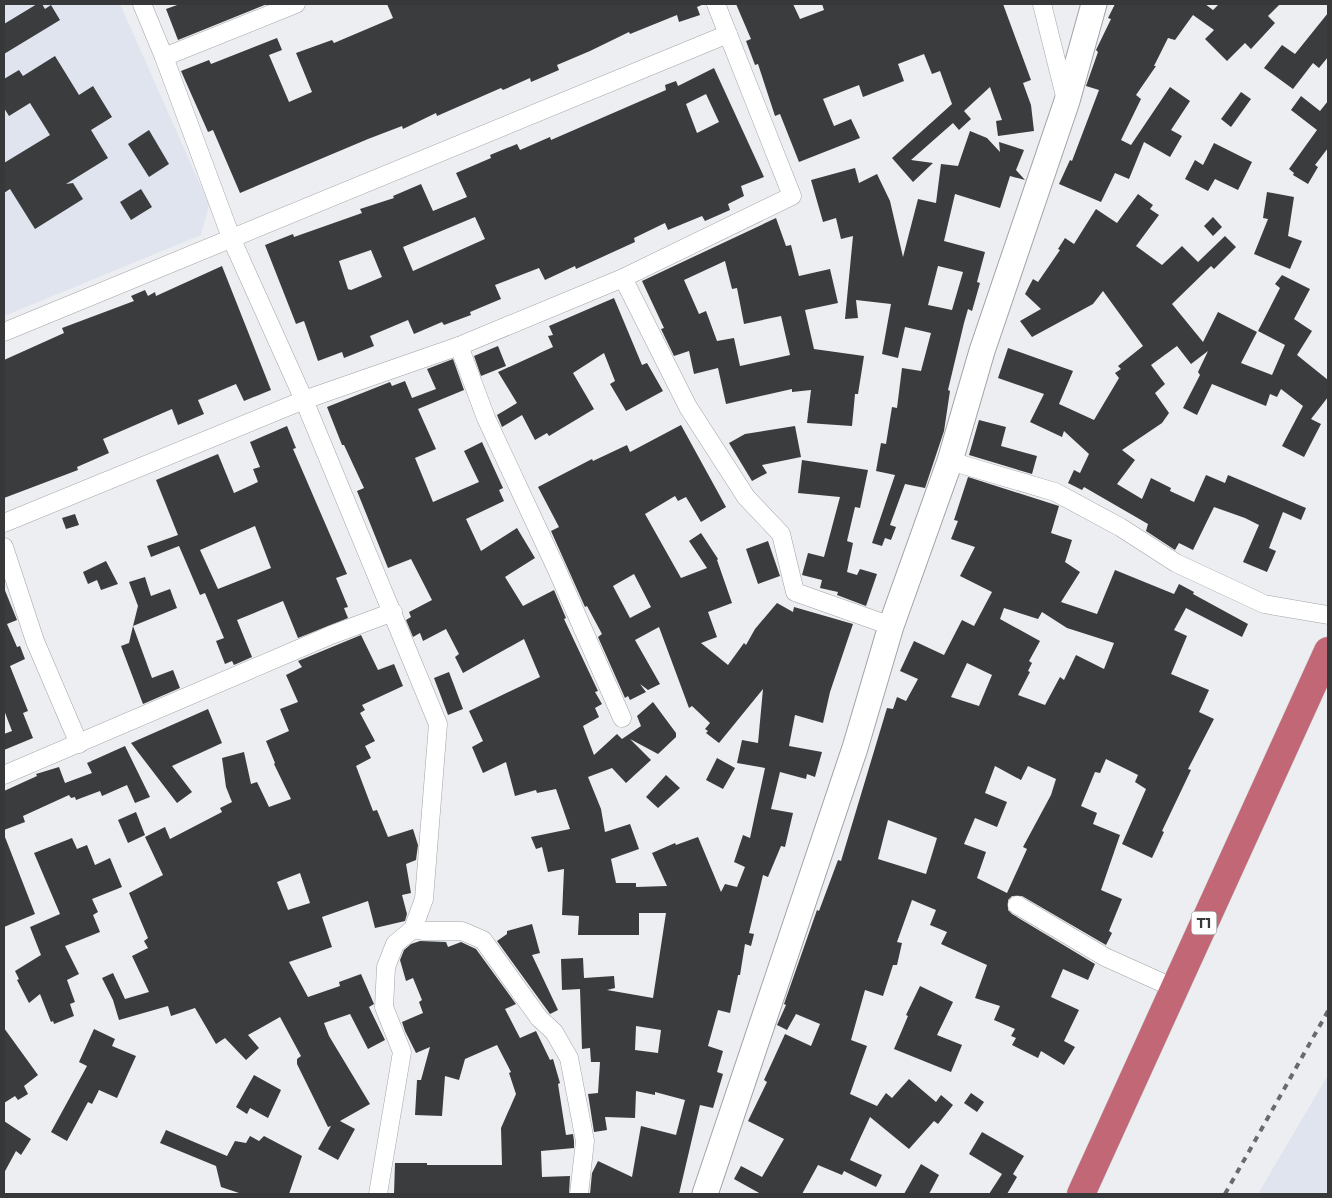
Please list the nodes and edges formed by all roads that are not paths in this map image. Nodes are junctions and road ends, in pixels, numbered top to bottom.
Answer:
1 (142, 4) edge
2 (296, 4) edge
3 (716, 4) edge
4 (1042, 4) edge
5 (1094, 4) edge
6 (728, 34) junction
7 (164, 57) junction
8 (1067, 101) junction
9 (694, 233) dead end
10 (232, 240) junction
11 (623, 278) junction
12 (4, 332) edge
13 (459, 346) junction
14 (331, 396) dead end
15 (304, 400) junction
16 (950, 461) junction
17 (4, 523) edge
18 (4, 547) edge
19 (393, 612) junction
20 (1328, 615) edge
21 (891, 626) junction
22 (1328, 651) edge
23 (622, 718) dead end
24 (79, 744) junction
25 (4, 775) edge
26 (1017, 905) dead end
27 (413, 928) junction
28 (1174, 988) junction
29 (378, 1194) edge
30 (580, 1194) edge
31 (706, 1194) edge
32 (1080, 1194) edge

1 - 7 street
2 - 7 street
3 - 6 street
4 - 8 street
5 - 8 street
6 - 10 street
6 - 11 street
7 - 10 street
8 - 16 street
9 - 11 street
10 - 12 street
10 - 15 street
11 - 13 street
11 - 21 street
13 - 14 street
13 - 15 street
13 - 23 street
15 - 17 street
15 - 19 street
16 - 20 street
16 - 21 street
18 - 24 street
19 - 24 street
19 - 27 street
21 - 31 street
22 - 28 highway, T1
24 - 25 street
26 - 28 street
27 - 29 street
27 - 30 street
28 - 32 highway, T1

